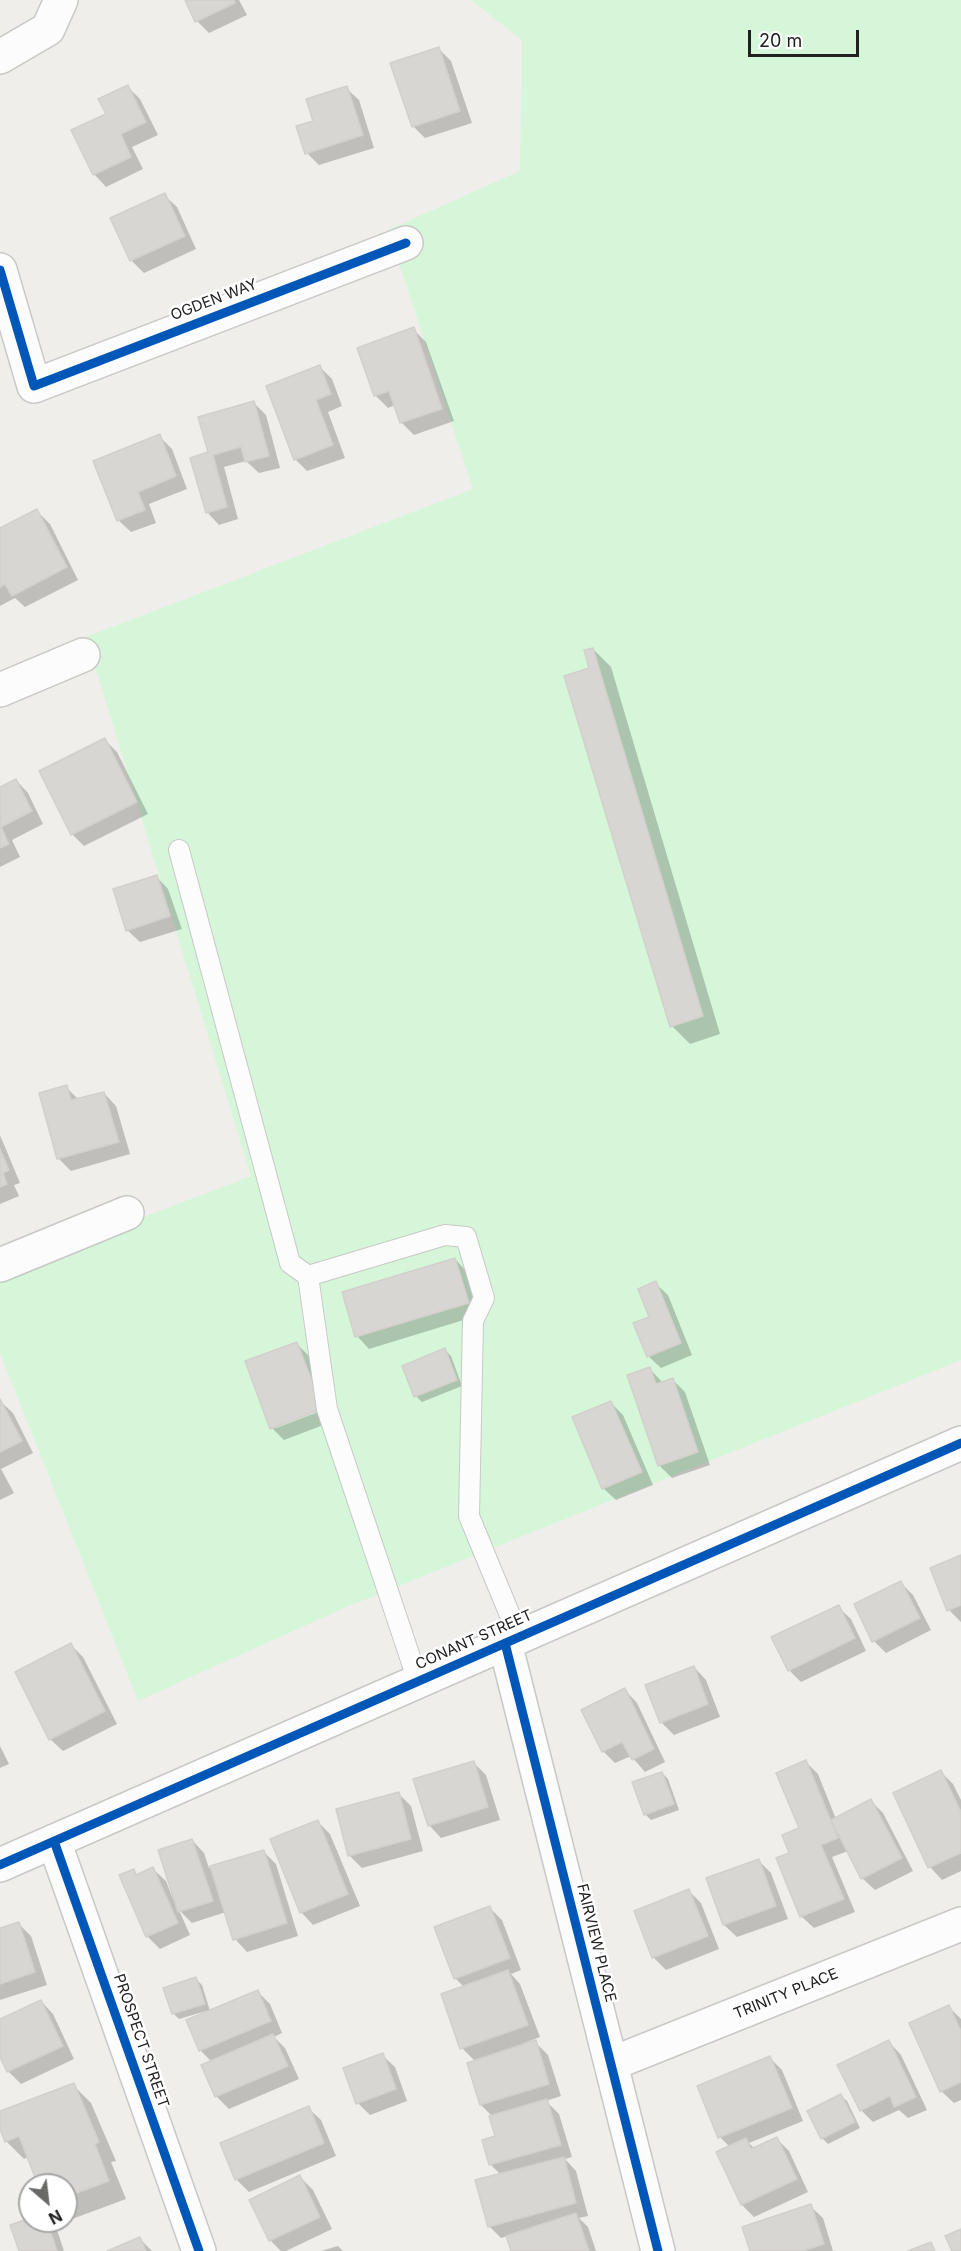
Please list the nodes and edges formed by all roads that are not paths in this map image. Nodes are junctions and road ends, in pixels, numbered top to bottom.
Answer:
1 (61, 0) edge
2 (6, 54) edge
3 (406, 243) dead end
4 (0, 270) edge
5 (83, 654) dead end
6 (0, 690) edge
7 (179, 850) dead end
8 (127, 1213) dead end
9 (0, 1265) edge
10 (308, 1276) junction
11 (961, 1443) edge
12 (512, 1640) junction
13 (418, 1681) junction
14 (54, 1841) junction
15 (0, 1865) edge
16 (961, 1924) edge
17 (611, 2064) junction
18 (199, 2251) edge
19 (658, 2251) edge

1 - 2 street
3 - 4 street, OGDEN WAY
5 - 6 street
7 - 10 lane
8 - 9 street
10 - 12 lane
10 - 13 lane
11 - 12 street, CONANT STREET
12 - 13 street, CONANT STREET
12 - 17 street, FAIRVIEW PLACE
13 - 14 street, CONANT STREET
14 - 15 street, CONANT STREET
14 - 18 street, PROSPECT STREET
16 - 17 street, TRINITY PLACE
17 - 19 street, FAIRVIEW PLACE

